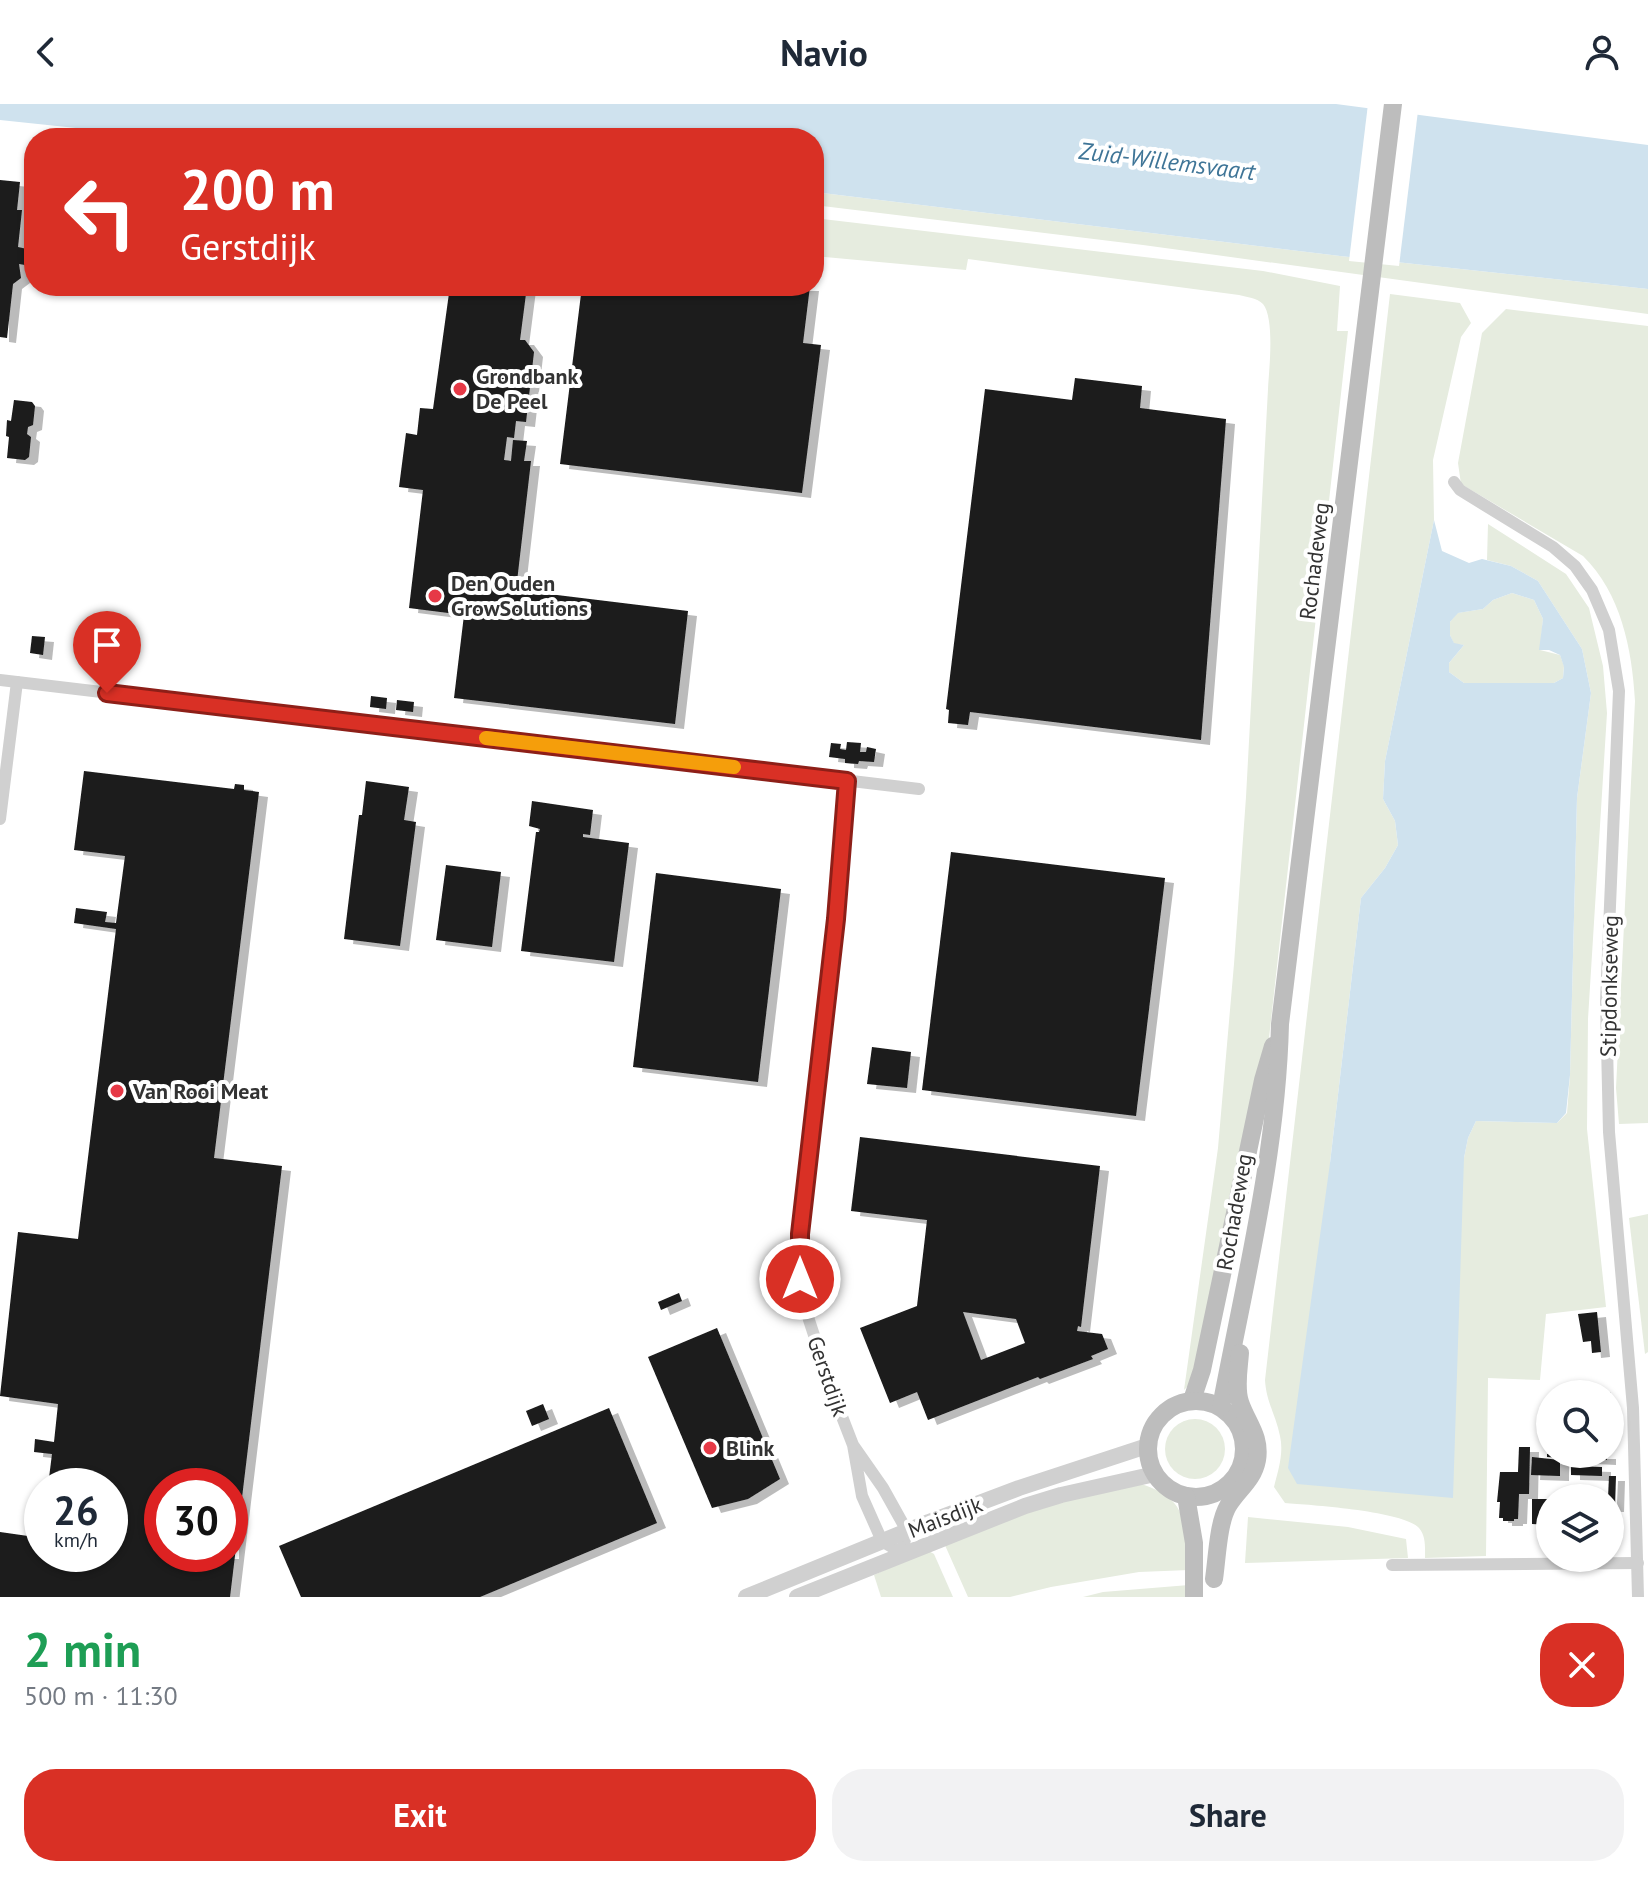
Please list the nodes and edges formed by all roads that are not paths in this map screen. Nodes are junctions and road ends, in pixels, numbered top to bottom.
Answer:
1 (1393, 104) edge
2 (1454, 482) dead end
3 (0, 680) edge
4 (17, 682) junction
5 (847, 781) junction
6 (919, 789) dead end
7 (0, 819) edge
8 (1280, 1024) junction
9 (1243, 1296) junction
10 (1192, 1400) junction
11 (1221, 1407) junction
12 (853, 1445) junction
13 (1147, 1446) junction
14 (1155, 1474) junction
15 (1211, 1495) junction
16 (1186, 1496) junction
17 (907, 1531) junction
18 (882, 1541) junction
19 (902, 1553) junction
20 (1638, 1563) junction
21 (1392, 1565) dead end
22 (1648, 1575) edge
23 (1213, 1588) edge
24 (746, 1597) edge
25 (797, 1597) edge
26 (1194, 1597) edge
27 (1638, 1597) edge

1 - 8 main road, Rochadeweg
2 - 20 street, Stipdonkseweg
3 - 4 street
4 - 5 street
4 - 7 street
5 - 6 street
5 - 12 street, Gerstdijk
8 - 9 main road, Rochadeweg
8 - 10 main road, Rochadeweg
9 - 11 main road, Rochadeweg
9 - 23 main road
10 - 11 main road
10 - 13 main road
11 - 15 main road
12 - 17 street, Gerstdijk
12 - 18 street, Gerstdijk
13 - 14 main road
13 - 17 street, Maisdijk
14 - 16 main road
14 - 19 street, Maisdijk
15 - 16 main road
15 - 23 main road
16 - 26 main road
17 - 18 street, Maisdijk
17 - 19 street
18 - 19 street
18 - 24 street, Maisdijk
19 - 25 street, Maisdijk
20 - 21 street
20 - 22 street
20 - 27 street, Stipdonkseweg

